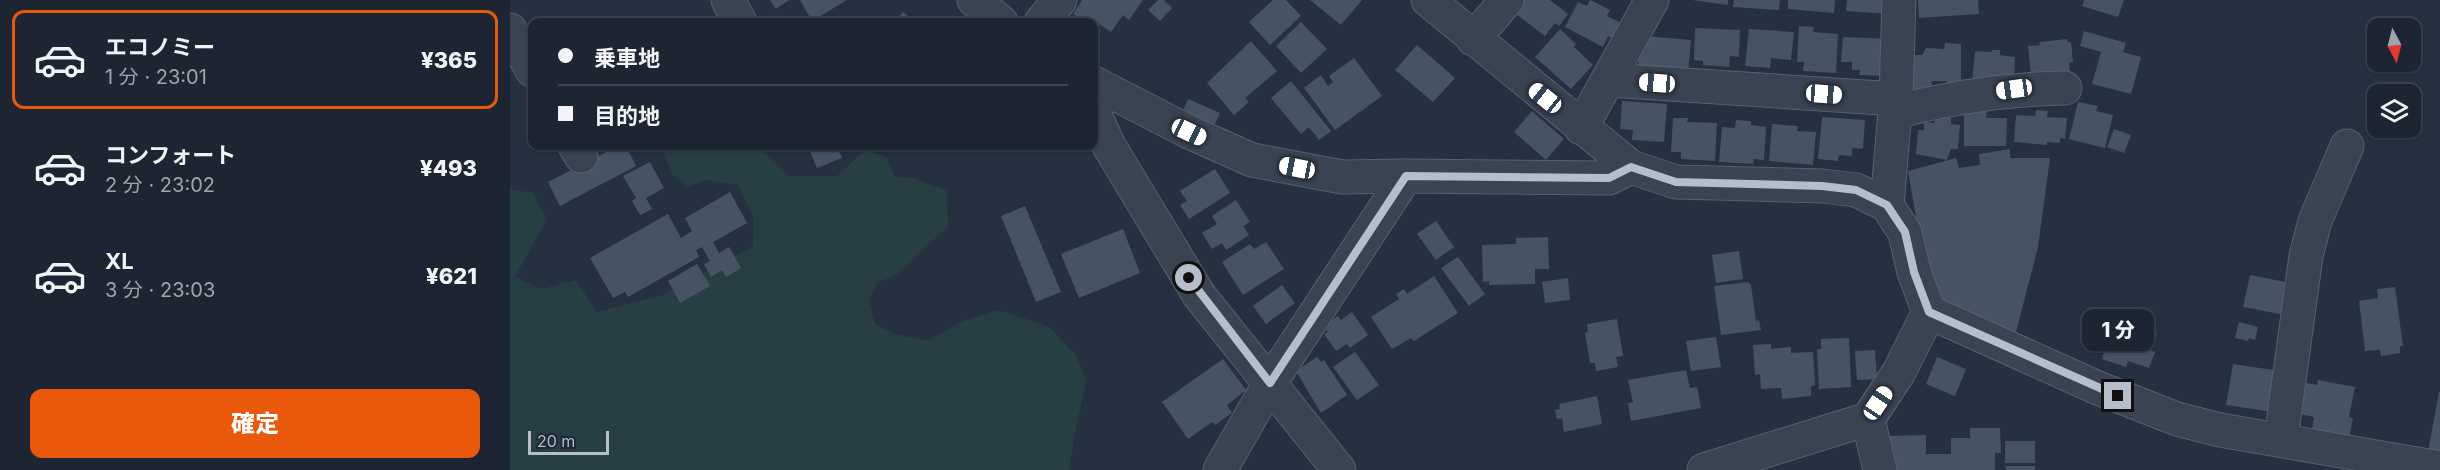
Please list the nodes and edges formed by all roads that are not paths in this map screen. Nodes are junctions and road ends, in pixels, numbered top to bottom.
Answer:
1 (728, 0) edge
2 (974, 0) edge
3 (1060, 0) edge
4 (1428, 0) edge
5 (1506, 0) edge
6 (1652, 0) edge
7 (1899, 0) edge
8 (738, 18) edge
9 (996, 18) edge
10 (1044, 18) edge
11 (510, 30) edge
12 (1473, 39) junction
13 (528, 63) edge
14 (1609, 80) junction
15 (1098, 85) edge
16 (2064, 88) dead end
17 (1895, 106) junction
18 (1098, 120) edge
19 (1581, 128) junction
20 (2347, 146) dead end
21 (1631, 167) junction
22 (1406, 176) junction
23 (1887, 205) junction
24 (1929, 312) junction
25 (1270, 383) junction
26 (1868, 419) junction
27 (2280, 439) junction
28 (2329, 459) edge
29 (2440, 468) edge
30 (1220, 470) edge
31 (1339, 470) edge
32 (1704, 470) edge
33 (1880, 470) edge

1 - 8 street
2 - 9 street
3 - 10 street
4 - 12 street
5 - 12 street
6 - 14 street
7 - 17 street
11 - 13 street
12 - 19 street
14 - 17 street
14 - 19 street
15 - 22 street
16 - 17 street
17 - 23 street
18 - 25 street
19 - 21 street
20 - 27 street
21 - 22 street
21 - 23 street
22 - 25 street
23 - 24 street
24 - 26 street
24 - 27 street
25 - 30 street
25 - 31 street
26 - 32 street
26 - 33 street
27 - 28 street
28 - 29 street

